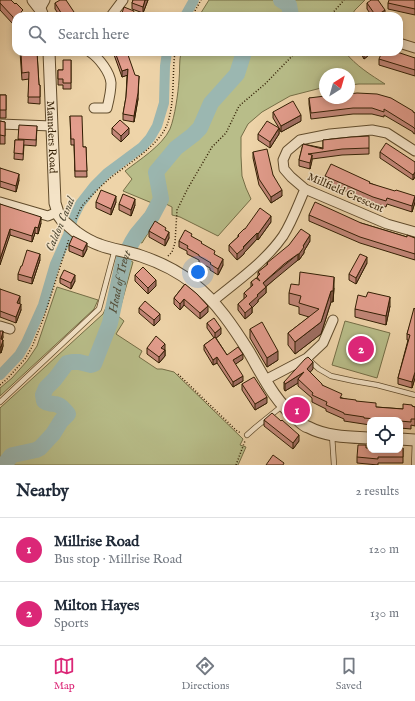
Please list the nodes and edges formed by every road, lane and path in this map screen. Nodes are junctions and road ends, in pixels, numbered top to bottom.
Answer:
1 (123, 0) edge
2 (201, 0) edge
3 (344, 0) edge
4 (114, 12) edge
5 (194, 12) edge
6 (334, 12) edge
7 (403, 41) edge
8 (415, 48) edge
9 (49, 56) edge
10 (96, 56) edge
11 (174, 56) edge
12 (292, 56) edge
13 (94, 108) dead end
14 (0, 124) edge
15 (52, 126) junction
16 (415, 151) edge
17 (305, 189) junction
18 (0, 202) edge
19 (59, 216) junction
20 (75, 220) dead end
21 (415, 232) edge
22 (73, 233) junction
23 (118, 249) junction
24 (159, 264) junction
25 (213, 300) junction
26 (333, 320) dead end
27 (0, 326) edge
28 (10, 329) dead end
29 (307, 358) junction
30 (178, 374) dead end
31 (265, 380) junction
32 (0, 385) edge
33 (415, 395) edge
34 (0, 402) edge
35 (282, 406) junction
36 (247, 435) junction
37 (332, 435) junction
38 (367, 438) edge
39 (415, 439) edge
40 (403, 440) edge
41 (236, 465) edge
42 (334, 465) edge
43 (414, 465) edge

1 - 4 street
2 - 5 path
3 - 6 path
7 - 8 street
9 - 15 street, Maunders Road
10 - 13 street
11 - 20 path
12 - 24 path
14 - 15 street
15 - 19 street, Maunders Road
16 - 17 street, Millfield Crescent
17 - 21 street, Millfield Crescent
17 - 25 street
18 - 19 street
19 - 22 street, bridge
22 - 23 street
22 - 32 path
23 - 24 street
23 - 34 lane
24 - 25 street
25 - 31 street
26 - 29 street
27 - 28 street
29 - 31 street
29 - 33 lane
30 - 36 path
31 - 35 street
35 - 36 lane
35 - 37 street
36 - 41 path
37 - 38 street
37 - 42 lane
39 - 40 street
39 - 43 lane

